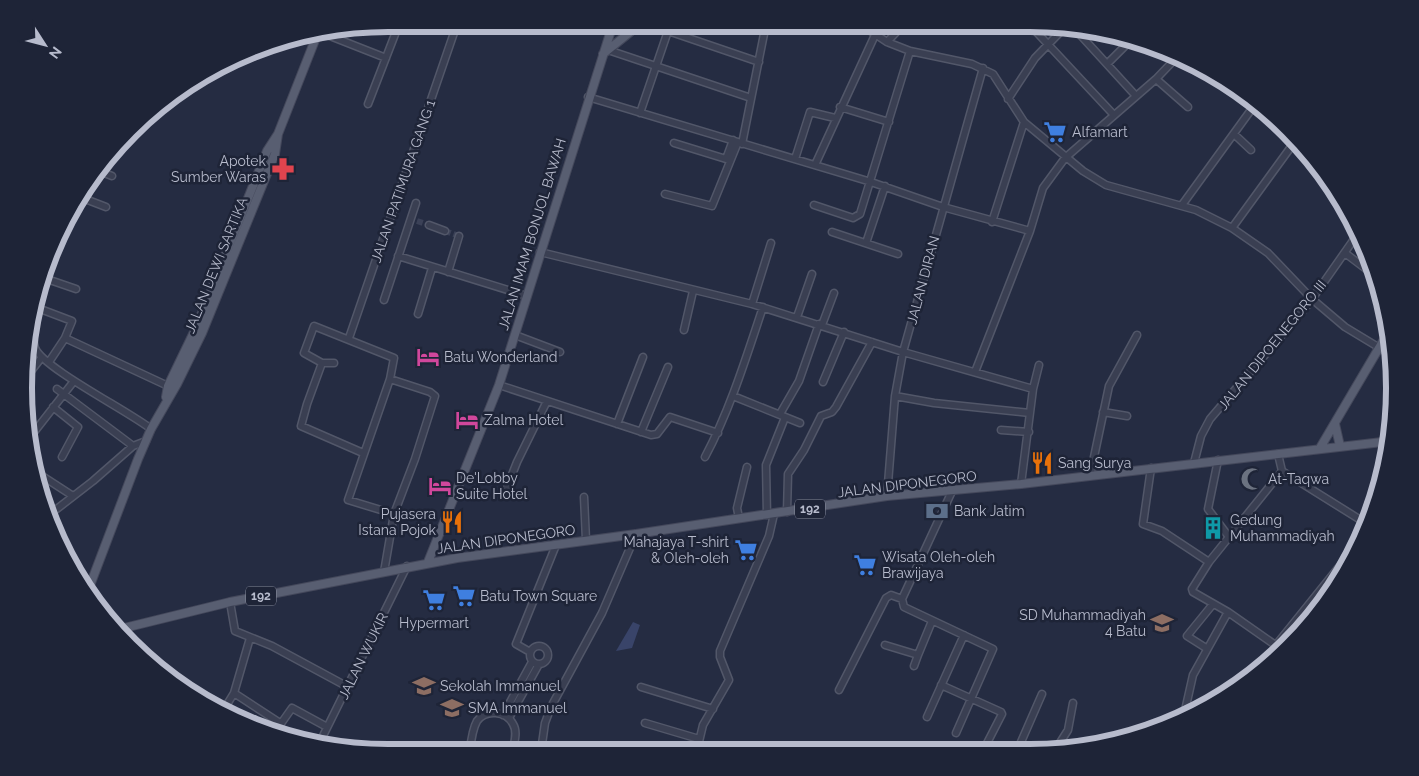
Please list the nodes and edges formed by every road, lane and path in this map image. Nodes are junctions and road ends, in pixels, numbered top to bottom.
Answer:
1 (396, 32) edge
2 (454, 32) edge
3 (611, 32) edge
4 (615, 32) edge
5 (630, 32) edge
6 (668, 32) edge
7 (671, 32) edge
8 (765, 32) edge
9 (871, 32) edge
10 (896, 32) edge
11 (1036, 32) edge
12 (1059, 34) edge
13 (875, 35) junction
14 (333, 37) edge
15 (624, 37) junction
16 (1082, 37) edge
17 (315, 40) edge
18 (887, 42) junction
19 (1048, 45) junction
20 (1126, 46) edge
21 (910, 51) junction
22 (605, 53) junction
23 (386, 58) junction
24 (759, 62) junction
25 (1173, 62) edge
26 (1108, 64) junction
27 (656, 68) junction
28 (983, 68) junction
29 (1156, 79) junction
30 (1136, 96) junction
31 (588, 97) junction
32 (751, 98) junction
33 (1008, 99) junction
34 (368, 104) dead end
35 (840, 107) junction
36 (1188, 107) dead end
37 (1251, 109) edge
38 (640, 112) junction
39 (1113, 114) junction
40 (835, 118) junction
41 (888, 122) junction
42 (1024, 122) junction
43 (1234, 134) junction
44 (737, 142) junction
45 (674, 143) dead end
46 (1291, 147) edge
47 (1251, 150) dead end
48 (1065, 158) junction
49 (795, 159) junction
50 (815, 165) junction
51 (105, 173) edge
52 (112, 176) dead end
53 (871, 182) junction
54 (886, 186) junction
55 (666, 194) dead end
56 (86, 199) edge
57 (416, 202) dead end
58 (814, 205) dead end
59 (1182, 205) junction
60 (106, 207) dead end
61 (943, 207) junction
62 (992, 222) junction
63 (429, 225) tunnel mouth
64 (1232, 228) junction
65 (445, 231) tunnel mouth
66 (1030, 231) junction
67 (832, 232) dead end
68 (459, 236) dead end
69 (1354, 240) edge
70 (771, 243) dead end
71 (866, 243) junction
72 (540, 252) junction
73 (1345, 253) junction
74 (898, 254) dead end
75 (398, 256) junction
76 (432, 268) junction
77 (1366, 269) edge
78 (448, 272) junction
79 (812, 274) dead end
80 (49, 280) edge
81 (76, 289) dead end
82 (693, 291) junction
83 (834, 294) dead end
84 (527, 296) junction
85 (1312, 299) junction
86 (384, 300) dead end
87 (752, 304) junction
88 (763, 307) junction
89 (42, 309) edge
90 (418, 314) dead end
91 (796, 317) junction
92 (821, 325) junction
93 (684, 330) dead end
94 (199, 331) junction
95 (844, 332) junction
96 (515, 334) junction
97 (1137, 335) dead end
98 (65, 338) junction
99 (349, 338) junction
100 (1383, 341) edge
101 (872, 342) junction
102 (35, 348) edge
103 (1379, 348) junction
104 (1384, 351) edge
105 (560, 352) dead end
106 (903, 352) junction
107 (42, 357) junction
108 (643, 357) dead end
109 (49, 362) junction
110 (322, 363) junction
111 (334, 363) dead end
112 (1039, 365) dead end
113 (668, 367) dead end
114 (33, 369) edge
115 (975, 372) junction
116 (390, 379) junction
117 (74, 381) junction
118 (823, 382) dead end
119 (499, 385) junction
120 (168, 386) junction
121 (57, 389) dead end
122 (1033, 389) junction
123 (64, 394) junction
124 (733, 396) junction
125 (895, 396) junction
126 (547, 400) junction
127 (166, 401) junction
128 (53, 407) junction
129 (1103, 412) junction
130 (1030, 413) junction
131 (1127, 416) dead end
132 (782, 417) junction
133 (800, 422) dead end
134 (617, 424) junction
135 (1335, 424) junction
136 (35, 430) edge
137 (150, 430) junction
138 (1001, 430) dead end
139 (641, 432) junction
140 (1028, 432) junction
141 (718, 433) junction
142 (146, 441) junction
143 (1382, 443) edge
144 (133, 446) junction
145 (1340, 446) junction
146 (1320, 448) junction
147 (363, 453) junction
148 (1278, 454) junction
149 (62, 457) dead end
150 (705, 457) dead end
151 (1218, 460) junction
152 (1194, 463) junction
153 (747, 467) dead end
154 (1151, 468) junction
155 (1282, 471) junction
156 (1090, 476) junction
157 (44, 477) edge
158 (1021, 484) junction
159 (506, 490) dead end
160 (953, 490) junction
161 (73, 496) junction
162 (887, 496) junction
163 (584, 497) dead end
164 (55, 511) edge
165 (787, 512) junction
166 (394, 514) junction
167 (770, 515) junction
168 (739, 518) junction
169 (1361, 520) edge
170 (636, 534) junction
171 (1229, 538) junction
172 (586, 540) junction
173 (556, 545) junction
174 (428, 562) junction
175 (1209, 562) junction
176 (407, 566) junction
177 (384, 572) junction
178 (1333, 577) edge
179 (91, 584) edge
180 (902, 599) junction
181 (230, 602) junction
182 (1213, 604) junction
183 (1228, 612) junction
184 (932, 621) junction
185 (1299, 621) edge
186 (126, 628) edge
187 (964, 635) junction
188 (250, 638) junction
189 (885, 645) dead end
190 (1276, 645) edge
191 (1206, 648) junction
192 (531, 650) junction
193 (918, 655) junction
194 (535, 663) junction
195 (914, 666) dead end
196 (941, 685) junction
197 (348, 687) junction
198 (642, 687) dead end
199 (839, 690) dead end
200 (234, 693) junction
201 (1042, 694) dead end
202 (972, 699) junction
203 (1073, 703) dead end
204 (227, 705) edge
205 (1186, 708) edge
206 (713, 709) junction
207 (506, 717) junction
208 (927, 717) dead end
209 (280, 723) junction
210 (645, 723) dead end
211 (278, 726) edge
212 (327, 727) junction
213 (956, 733) dead end
214 (322, 737) edge
215 (699, 738) junction
216 (1060, 742) edge
217 (471, 744) edge
218 (514, 744) edge
219 (542, 744) edge
220 (698, 744) edge
221 (987, 744) edge
222 (1020, 744) edge

1 - 23 street
2 - 99 street, JALAN PATIMURA GANG 1
3 - 22 main road, JALAN IMAM BONJOL BAWAH
4 - 15 main road
5 - 15 main road
6 - 27 street
7 - 24 street
8 - 24 street
9 - 13 street
10 - 18 street
11 - 19 street
12 - 19 street
13 - 18 street
13 - 35 street
14 - 23 street
15 - 22 main road
16 - 26 street
17 - 94 main road, JALAN DEWI SARTIKA
18 - 21 street
19 - 33 street
19 - 39 street
20 - 26 street
21 - 28 street
21 - 41 street
22 - 27 street
22 - 31 main road, JALAN IMAM BONJOL BAWAH
23 - 34 street
24 - 32 street
25 - 29 street
26 - 30 street
27 - 32 street
27 - 38 street
28 - 33 street
28 - 61 street, JALAN DIRAN
29 - 30 street
29 - 36 street
30 - 39 street
31 - 38 street
31 - 72 main road, JALAN IMAM BONJOL BAWAH
32 - 44 street
33 - 42 street
35 - 40 street
35 - 41 street
37 - 43 street
38 - 44 street
39 - 48 street
40 - 49 street
40 - 50 street
41 - 53 street
42 - 48 street
42 - 62 street
43 - 47 street
43 - 59 street
44 - 45 street
44 - 49 street
44 - 55 street
46 - 64 street
48 - 59 street
48 - 66 street
49 - 50 street
50 - 53 street
51 - 52 street
53 - 54 street
53 - 58 street
54 - 61 street
54 - 71 street
56 - 60 street
57 - 75 street
59 - 64 street
61 - 62 street
61 - 106 street, JALAN DIRAN
62 - 66 street
63 - 65 street
64 - 85 street
66 - 115 street
67 - 71 street
68 - 78 street
69 - 73 street, JALAN DIPOENEGORO III
70 - 87 street
71 - 74 street
72 - 82 street
72 - 84 main road, JALAN IMAM BONJOL BAWAH
73 - 77 street
73 - 85 street, JALAN DIPOENEGORO III
75 - 76 street
75 - 86 street
76 - 78 street
76 - 90 street
78 - 84 street
79 - 91 street
80 - 81 street
82 - 87 street
82 - 93 street
83 - 92 street
84 - 96 main road, JALAN IMAM BONJOL BAWAH
85 - 103 street
85 - 152 street, JALAN DIPOENEGORO III
87 - 88 street
88 - 91 street
88 - 124 street
89 - 98 street
91 - 92 street
92 - 95 street
92 - 132 street
94 - 120 main road, JALAN DEWI SARTIKA
94 - 127 main road, JALAN DEWI SARTIKA
95 - 101 street
95 - 118 street
96 - 105 street
96 - 119 main road, JALAN IMAM BONJOL BAWAH
97 - 129 street
98 - 109 street
98 - 120 street
99 - 110 street
99 - 116 street
100 - 103 main road
101 - 106 street
101 - 165 street
102 - 107 street
103 - 104 street
103 - 135 main road
106 - 115 street
106 - 125 street, JALAN DIRAN
107 - 109 street
107 - 114 street
108 - 134 street
109 - 117 street
110 - 111 street
110 - 147 street
112 - 122 street
113 - 139 street
115 - 122 street
116 - 147 street
116 - 166 street
117 - 123 street
117 - 137 street
119 - 126 street
119 - 174 main road, JALAN IMAM BONJOL BAWAH
120 - 127 main road, JALAN DEWI SARTIKA
121 - 123 street
122 - 130 street
123 - 128 street
123 - 144 street
124 - 132 street
124 - 141 street
125 - 130 street
125 - 162 street, JALAN DIRAN
126 - 134 street
126 - 159 street
127 - 137 main road, JALAN DEWI SARTIKA
128 - 136 street
128 - 149 street
129 - 131 street
129 - 156 street
130 - 140 street
132 - 133 street
132 - 167 street
134 - 139 street
135 - 145 main road
135 - 146 main road
137 - 142 main road, JALAN DEWI SARTIKA
138 - 140 street
139 - 141 street
140 - 158 street
141 - 150 street
142 - 144 street
142 - 179 main road, JALAN DEWI SARTIKA
143 - 145 main road, JALAN DIPONEGORO / 192
144 - 161 street
145 - 146 main road, JALAN DIPONEGORO / 192
146 - 148 main road, JALAN DIPONEGORO / 192
147 - 166 street
148 - 151 main road, JALAN DIPONEGORO / 192
148 - 155 street
151 - 152 main road, JALAN DIPONEGORO / 192
151 - 171 street
152 - 154 main road, JALAN DIPONEGORO / 192
153 - 168 street
154 - 156 main road, JALAN DIPONEGORO / 192
154 - 175 street
155 - 169 street
155 - 171 street
156 - 158 main road, JALAN DIPONEGORO / 192
157 - 161 street
158 - 160 main road, JALAN DIPONEGORO / 192
160 - 162 main road, JALAN DIPONEGORO / 192
160 - 180 street
161 - 164 street
162 - 165 main road, JALAN DIPONEGORO / 192
163 - 172 street
165 - 167 main road, JALAN DIPONEGORO / 192
166 - 177 street
167 - 168 main road, JALAN DIPONEGORO / 192
167 - 206 street
168 - 170 main road, JALAN DIPONEGORO / 192
170 - 172 main road, JALAN DIPONEGORO / 192
170 - 219 street
171 - 175 street
172 - 173 main road, JALAN DIPONEGORO / 192
173 - 174 main road, JALAN DIPONEGORO / 192
173 - 192 street
174 - 176 main road, 192
175 - 182 street
176 - 177 main road, 192
176 - 197 street, JALAN WUKIR
177 - 181 main road, 192
178 - 185 street
180 - 184 street
180 - 199 street
181 - 186 main road, 192
181 - 188 street
182 - 183 street
182 - 191 street
183 - 190 street
183 - 191 street
184 - 187 street
184 - 193 street
187 - 196 street
187 - 202 street
188 - 197 street
188 - 200 street
189 - 193 street
191 - 205 street
192 - 194 street
192 - 194 street
193 - 195 street
194 - 207 street
196 - 202 street
196 - 208 street
197 - 212 street, JALAN WUKIR
198 - 206 street
200 - 204 street
200 - 209 street
201 - 222 street
202 - 213 street
202 - 221 street
203 - 216 street
206 - 215 street
207 - 217 street
207 - 218 street
209 - 211 street
209 - 212 street
210 - 215 street
212 - 214 street, JALAN WUKIR
215 - 220 street

